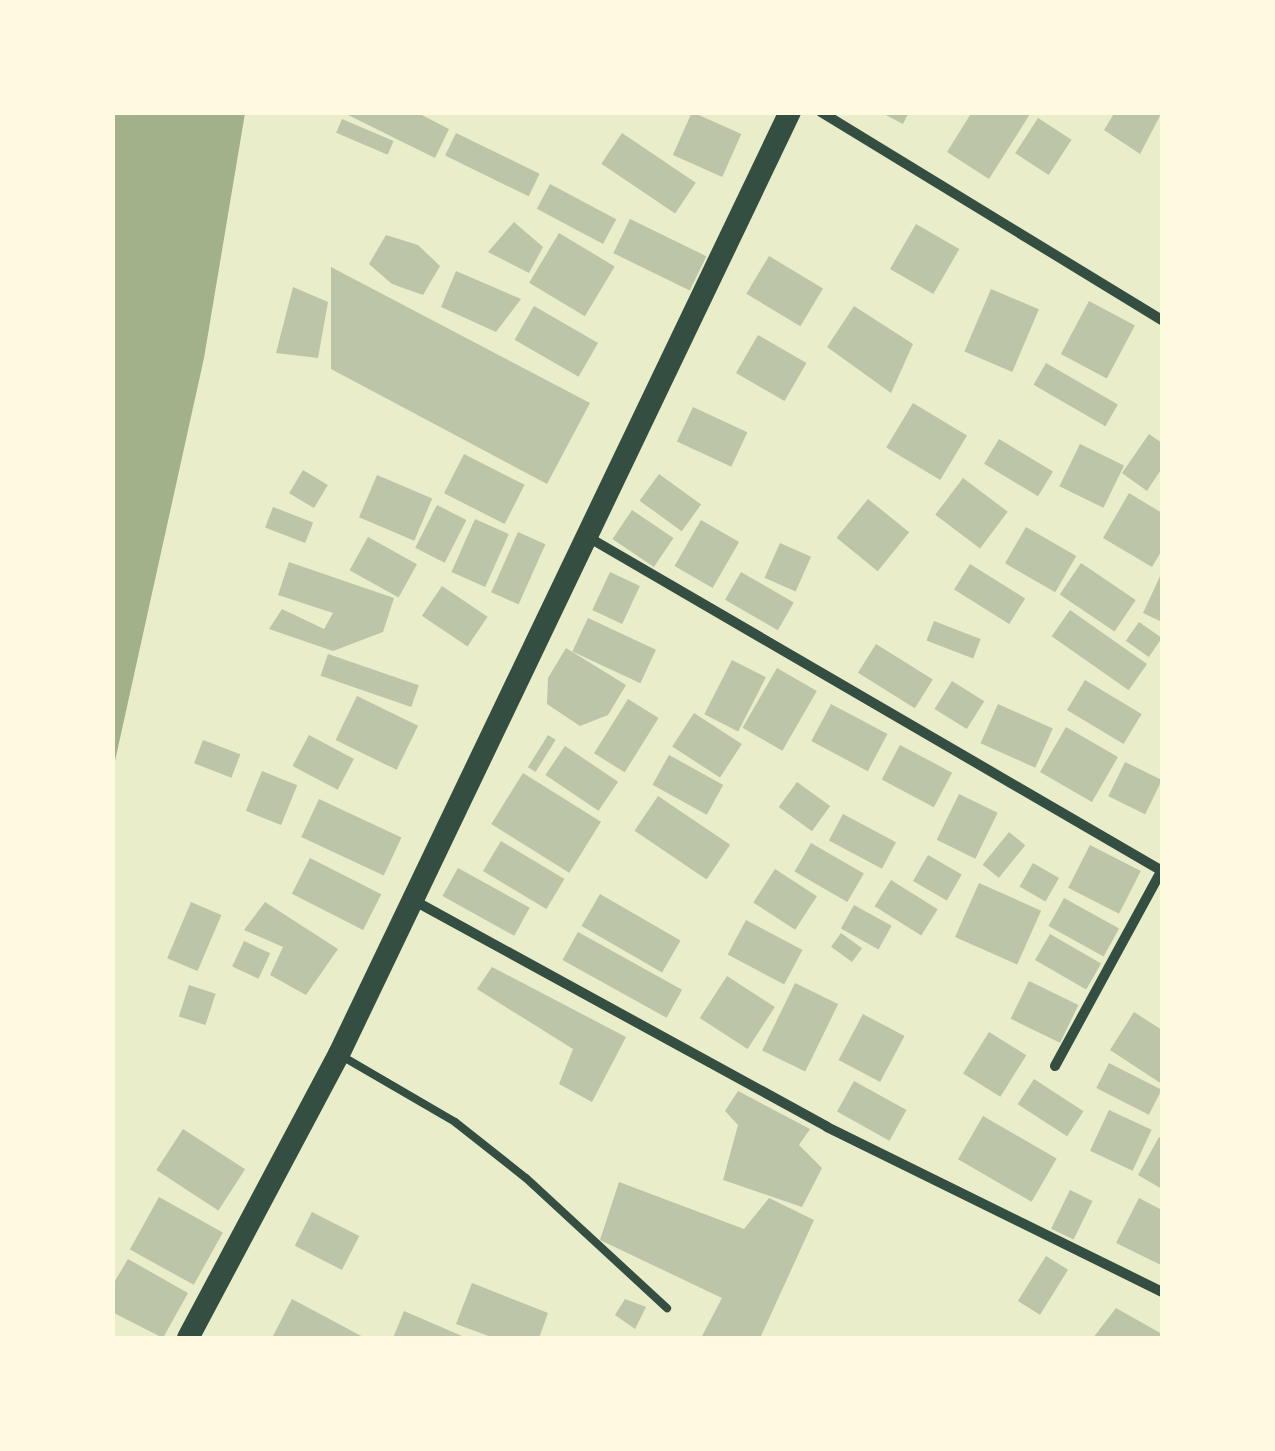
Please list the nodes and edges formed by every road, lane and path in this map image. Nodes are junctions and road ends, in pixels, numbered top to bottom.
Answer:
1 (790, 112) edge
2 (821, 112) edge
3 (1162, 320) edge
4 (586, 536) junction
5 (1162, 871) edge
6 (413, 900) junction
7 (339, 1054) junction
8 (1055, 1066) dead end
9 (1162, 1292) edge
10 (667, 1308) dead end
11 (188, 1338) edge

1 - 4 main road
2 - 3 street
4 - 5 street
4 - 6 main road
5 - 8 street
6 - 7 main road
6 - 9 street
7 - 10 lane
7 - 11 main road

